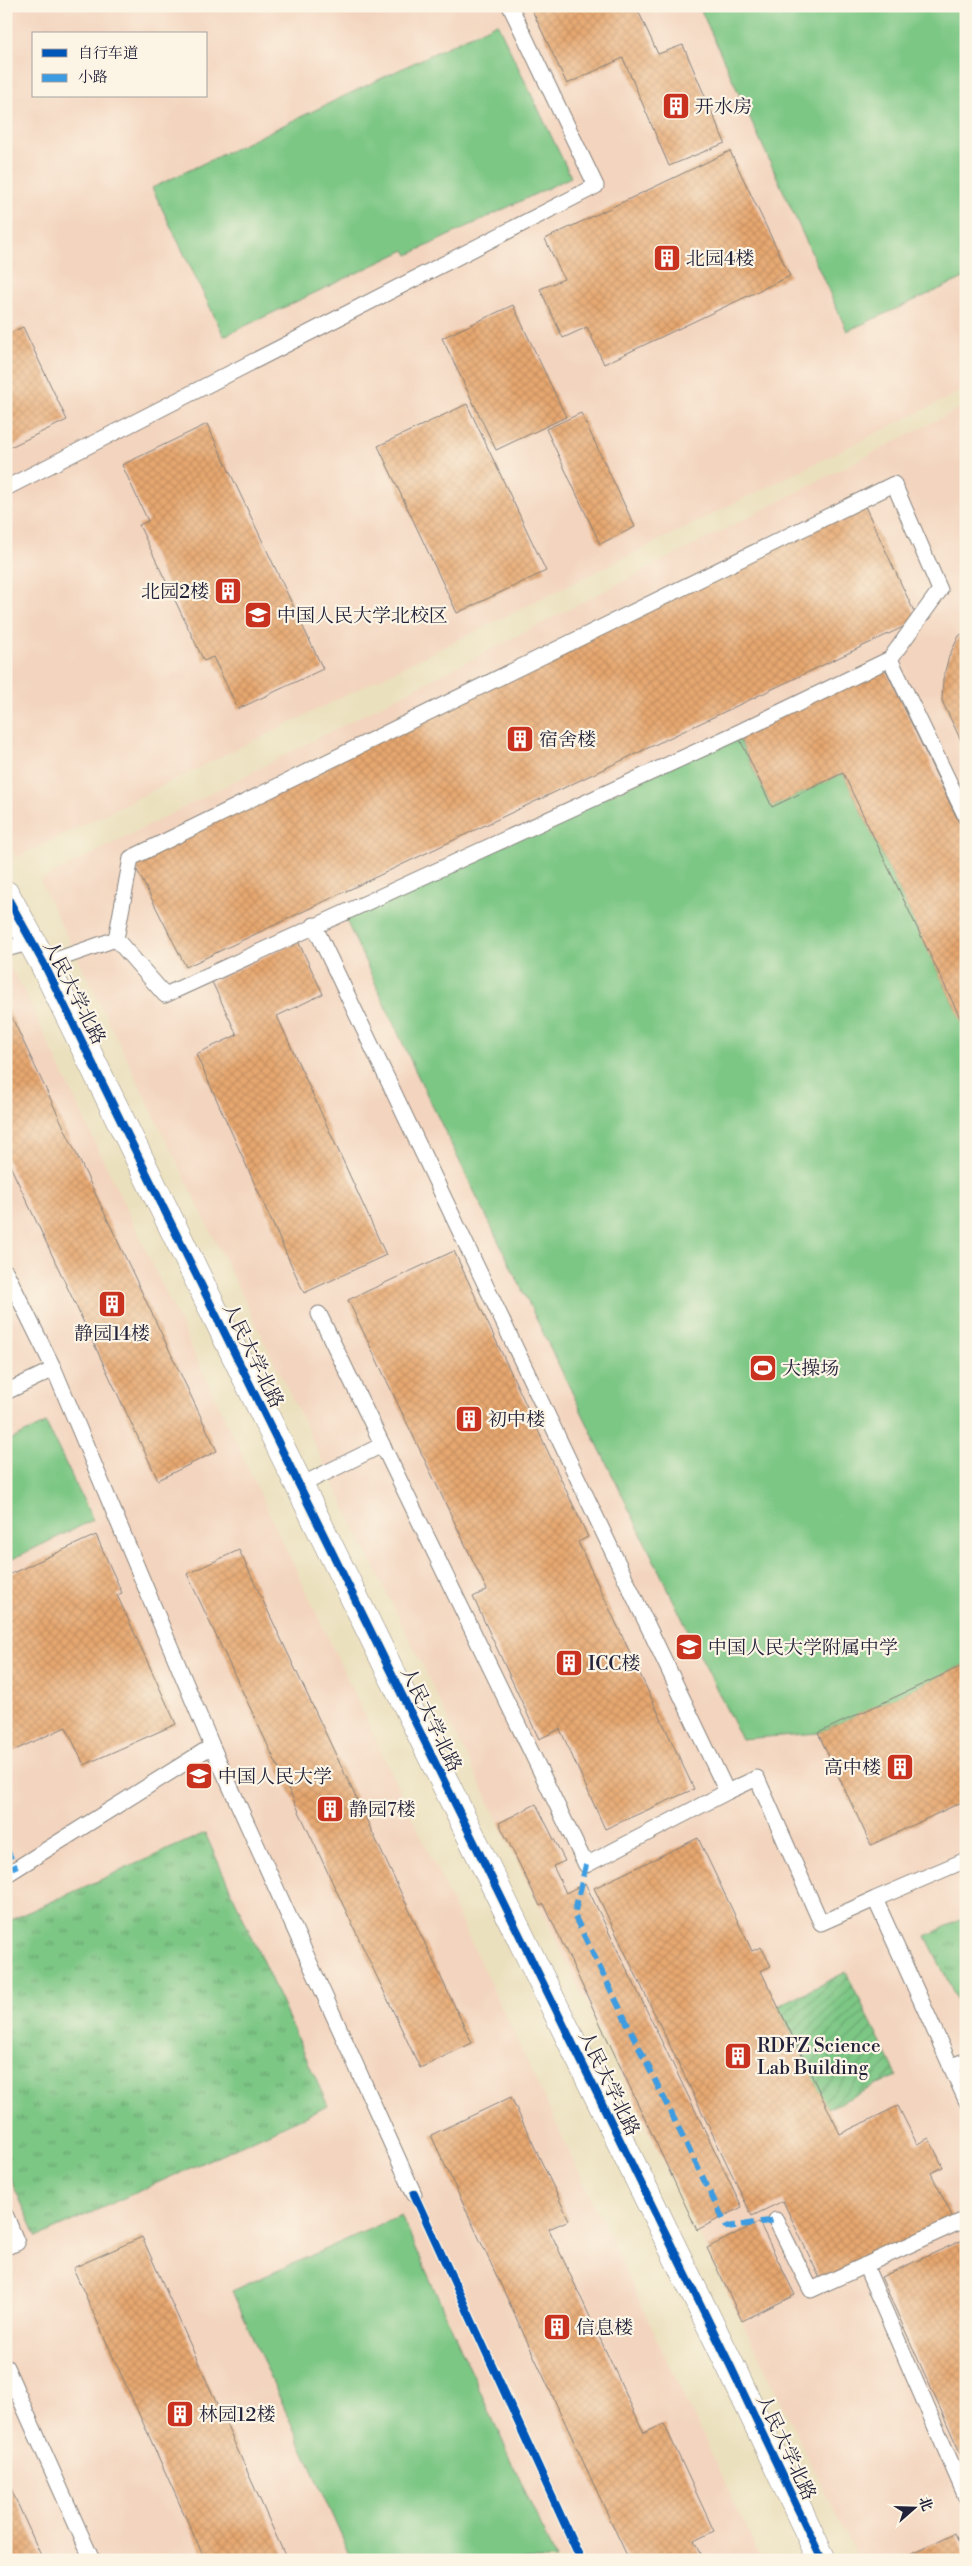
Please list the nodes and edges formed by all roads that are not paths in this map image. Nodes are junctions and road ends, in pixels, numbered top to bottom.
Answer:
1 (510, 6) edge
2 (6, 488) edge
3 (890, 658) junction
4 (966, 817) edge
5 (6, 895) edge
6 (314, 925) junction
7 (116, 938) junction
8 (6, 949) edge
9 (38, 953) junction
10 (6, 1272) edge
11 (319, 1314) dead end
12 (54, 1368) junction
13 (6, 1392) edge
14 (382, 1445) junction
15 (299, 1486) junction
16 (212, 1746) junction
17 (727, 1792) junction
18 (966, 1860) edge
19 (6, 1875) edge
20 (875, 1899) junction
21 (966, 2060) edge
22 (950, 2067) junction
23 (966, 2100) edge
24 (414, 2194) dead end
25 (6, 2216) edge
26 (966, 2219) edge
27 (776, 2220) dead end
28 (6, 2248) edge
29 (865, 2265) junction
30 (6, 2367) edge
31 (966, 2497) edge
32 (92, 2560) edge
33 (822, 2560) edge

1 - 2 lane
3 - 4 lane
3 - 6 lane
3 - 7 lane
5 - 9 street, 人民大学北路
6 - 7 lane
6 - 17 lane
7 - 9 lane
8 - 9 lane
9 - 15 street, 人民大学北路
10 - 12 lane
11 - 14 lane
12 - 13 lane
12 - 16 lane
14 - 15 lane
14 - 17 lane
15 - 33 street, 人民大学北路
16 - 19 lane
16 - 24 lane
17 - 20 lane
18 - 20 lane
20 - 22 lane
21 - 22 lane
22 - 23 lane
25 - 28 lane
26 - 29 lane
27 - 29 lane
29 - 31 lane
30 - 32 lane

